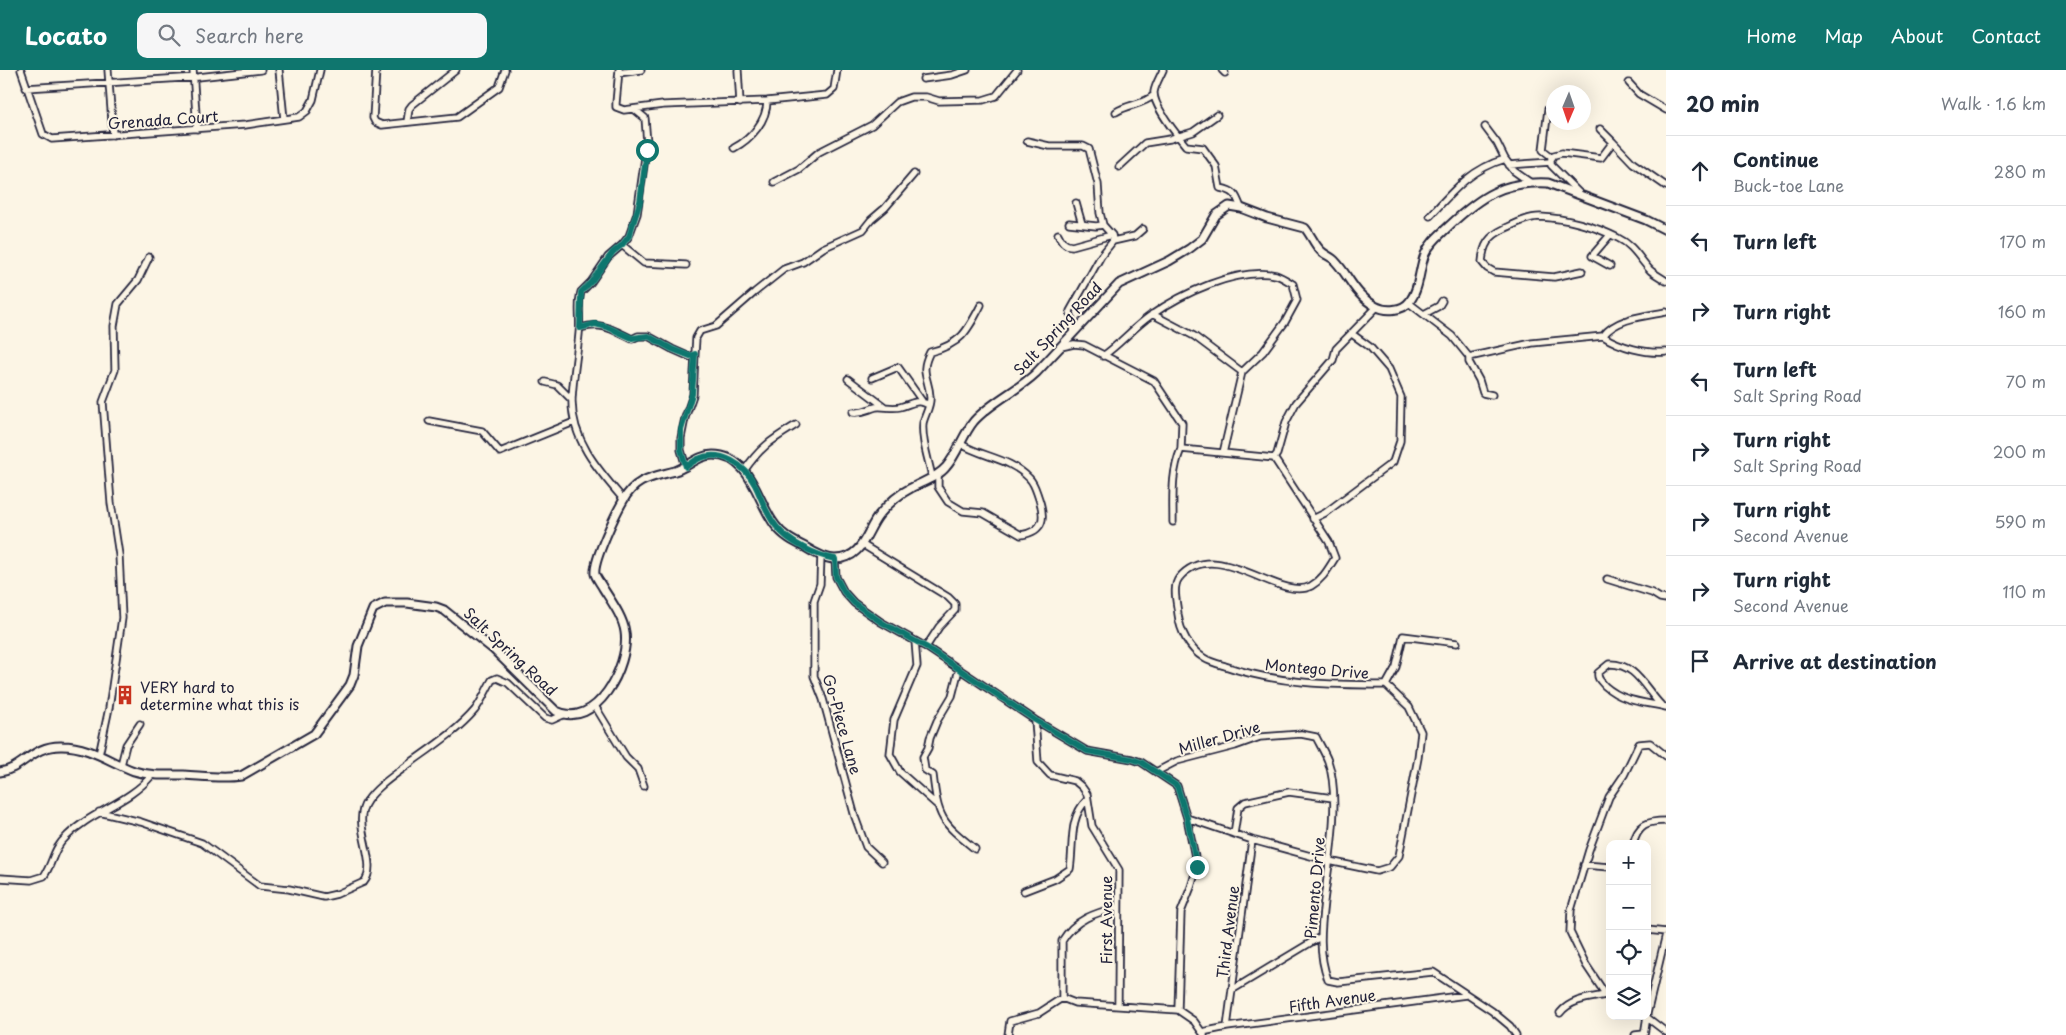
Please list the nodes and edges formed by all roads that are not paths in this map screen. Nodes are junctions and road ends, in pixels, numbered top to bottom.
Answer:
1 (21, 70) edge
2 (108, 70) edge
3 (193, 70) edge
4 (262, 70) edge
5 (279, 70) edge
6 (320, 70) edge
7 (376, 70) edge
8 (456, 70) edge
9 (505, 70) edge
10 (640, 70) edge
11 (738, 70) edge
12 (837, 70) edge
13 (967, 70) edge
14 (1017, 70) edge
15 (1163, 70) edge
16 (619, 71) edge
17 (193, 78) junction
18 (923, 79) dead end
19 (109, 83) junction
20 (1629, 83) dead end
21 (26, 88) junction
22 (1154, 96) junction
23 (767, 101) junction
24 (740, 103) junction
25 (634, 109) junction
26 (1666, 110) edge
27 (1116, 112) dead end
28 (1217, 116) dead end
29 (284, 120) junction
30 (407, 122) junction
31 (1485, 127) dead end
32 (197, 129) junction
33 (1600, 129) dead end
34 (1546, 130) edge
35 (113, 135) junction
36 (1178, 136) junction
37 (1026, 141) dead end
38 (1613, 142) junction
39 (734, 148) dead end
40 (1551, 159) junction
41 (1507, 162) junction
42 (1119, 167) dead end
43 (914, 174) dead end
44 (774, 182) dead end
45 (1531, 183) junction
46 (1666, 186) edge
47 (1579, 194) junction
48 (1076, 203) dead end
49 (1241, 208) junction
50 (1430, 216) dead end
51 (1069, 223) dead end
52 (1082, 224) junction
53 (1103, 225) junction
54 (1144, 229) dead end
55 (1666, 230) edge
56 (1058, 234) dead end
57 (1610, 235) junction
58 (1113, 238) junction
59 (622, 245) junction
60 (149, 256) dead end
61 (686, 265) dead end
62 (1610, 266) dead end
63 (1582, 271) dead end
64 (1666, 281) edge
65 (1442, 301) dead end
66 (1409, 302) junction
67 (981, 305) dead end
68 (1377, 307) junction
69 (1666, 312) edge
70 (1152, 314) junction
71 (1424, 314) junction
72 (580, 328) junction
73 (1074, 330) junction
74 (1352, 334) junction
75 (1603, 336) junction
76 (1061, 347) junction
77 (1666, 352) edge
78 (695, 354) junction
79 (1103, 356) junction
80 (1469, 357) junction
81 (1242, 372) junction
82 (872, 378) dead end
83 (848, 379) dead end
84 (545, 382) dead end
85 (1492, 395) dead end
86 (572, 400) junction
87 (922, 401) junction
88 (929, 405) junction
89 (885, 407) junction
90 (854, 412) dead end
91 (429, 421) dead end
92 (574, 422) junction
93 (796, 425) dead end
94 (961, 444) junction
95 (1181, 449) junction
96 (1223, 453) junction
97 (1274, 458) junction
98 (686, 467) junction
99 (744, 471) junction
100 (935, 476) junction
101 (624, 500) junction
102 (1313, 519) junction
103 (1173, 522) dead end
104 (863, 545) junction
105 (821, 555) junction
106 (835, 559) junction
107 (1607, 579) dead end
108 (1666, 599) edge
109 (915, 641) junction
110 (1457, 643) dead end
111 (926, 647) junction
112 (959, 669) junction
113 (1386, 685) junction
114 (595, 706) junction
115 (1663, 706) edge
116 (563, 715) junction
117 (1035, 720) junction
118 (140, 724) dead end
119 (99, 755) junction
120 (1666, 756) edge
121 (120, 765) junction
122 (0, 772) edge
123 (1156, 772) junction
124 (152, 775) junction
125 (644, 786) dead end
126 (1333, 798) junction
127 (1087, 800) junction
128 (937, 805) junction
129 (99, 812) junction
130 (1187, 818) junction
131 (1666, 821) edge
132 (1234, 834) junction
133 (1252, 840) junction
134 (1634, 840) edge
135 (975, 849) dead end
136 (1329, 861) junction
137 (882, 862) dead end
138 (1584, 865) junction
139 (1606, 867) edge
140 (0, 878) edge
141 (1024, 891) dead end
142 (1118, 907) junction
143 (1651, 931) edge
144 (1666, 933) edge
145 (1320, 937) junction
146 (1232, 990) junction
147 (1606, 993) edge
148 (1466, 995) junction
149 (1651, 995) edge
150 (1606, 996) edge
151 (1062, 998) junction
152 (1118, 1006) junction
153 (1178, 1010) junction
154 (1560, 1013) dead end
155 (1646, 1020) edge
156 (1651, 1020) edge
157 (1227, 1027) junction
158 (1666, 1032) edge
159 (1203, 1034) edge
160 (1008, 1035) edge
161 (1516, 1035) edge
162 (1635, 1035) edge
163 (1644, 1035) edge

1 - 21 street, Grenada Court
2 - 19 street
3 - 17 street
4 - 17 street
5 - 29 street
6 - 29 street, Grenada Court
7 - 30 street
8 - 30 street
9 - 30 street
10 - 16 street
11 - 24 street
12 - 23 street
13 - 18 street
14 - 44 street
15 - 22 street
16 - 25 street
17 - 19 street
17 - 32 street
19 - 21 street
19 - 35 street
20 - 26 street
21 - 35 street, Grenada Court
22 - 27 street
22 - 36 street
23 - 24 street
23 - 39 street
24 - 25 street
25 - 59 street
28 - 36 street
29 - 32 street, Grenada Court
31 - 41 street
32 - 35 street, Grenada Court
33 - 38 street
34 - 40 street
36 - 42 street
36 - 49 street
37 - 53 street
38 - 40 street
38 - 46 street
40 - 41 street
40 - 47 street
41 - 45 street
41 - 50 street
43 - 78 street
45 - 47 street
45 - 66 street
47 - 55 street
48 - 52 street
49 - 68 street
49 - 73 street, Salt Spring Road
51 - 52 street
52 - 53 street
53 - 58 street
54 - 58 street
56 - 58 street
57 - 62 street
57 - 63 street
57 - 64 street
58 - 73 street
59 - 61 street
59 - 72 street
60 - 119 street
65 - 71 street
66 - 68 street
66 - 71 street
67 - 88 street
68 - 74 street
69 - 75 street
70 - 79 street
70 - 81 street
70 - 81 street
71 - 80 street
72 - 78 street
72 - 86 street
73 - 76 street, Salt Spring Road
74 - 97 street
74 - 102 street
75 - 77 street
75 - 80 street
76 - 79 street
76 - 94 street, Salt Spring Road
78 - 98 street
79 - 95 street
80 - 85 street
81 - 96 street
82 - 87 street
83 - 89 street
84 - 86 street
86 - 92 street
87 - 88 street
87 - 89 street
88 - 100 street
89 - 90 street
91 - 92 street
92 - 101 street
93 - 99 street
94 - 100 street, Salt Spring Road
94 - 100 street
95 - 96 street
95 - 103 street
96 - 97 street
97 - 102 street
98 - 99 street
98 - 101 street
99 - 105 street
100 - 104 street, Salt Spring Road
101 - 114 street
102 - 113 street, Montego Drive
104 - 106 street, Salt Spring Road
104 - 111 street
105 - 106 street
105 - 137 street, Go-Piece Lane
106 - 109 street
107 - 108 street
109 - 111 street
109 - 128 street
110 - 113 street, Montego Drive
111 - 112 street
112 - 117 street
112 - 128 street
113 - 136 street, Montego Drive
114 - 116 street, Salt Spring Road
114 - 125 street
115 - 115 street
116 - 124 street, Salt Spring Road
116 - 129 street
117 - 123 street
117 - 127 street, First Avenue
118 - 121 street
119 - 121 street, Salt Spring Road
119 - 122 street, Salt Spring Road
120 - 138 street
121 - 124 street, Salt Spring Road
123 - 126 street, Miller Drive
123 - 130 street
124 - 129 street
126 - 132 street
126 - 136 street, Pimento Drive
127 - 141 street
127 - 142 street, First Avenue
128 - 135 street
129 - 140 street
130 - 132 street, Montego Drive
130 - 153 street
131 - 134 street
132 - 133 street, Montego Drive
133 - 136 street, Montego Drive
133 - 146 street, Third Avenue
136 - 145 street, Pimento Drive
138 - 139 street
138 - 147 street
142 - 151 street
142 - 152 street, First Avenue
143 - 144 street
144 - 149 street
145 - 146 street
145 - 148 street, Pimento Drive
146 - 157 street, Third Avenue
148 - 157 street, Fifth Avenue
148 - 161 street, Pimento Drive
150 - 154 street
151 - 152 street
151 - 160 street
152 - 153 street
153 - 159 street
155 - 163 street
156 - 158 street
157 - 159 street, Fifth Avenue
162 - 163 street

